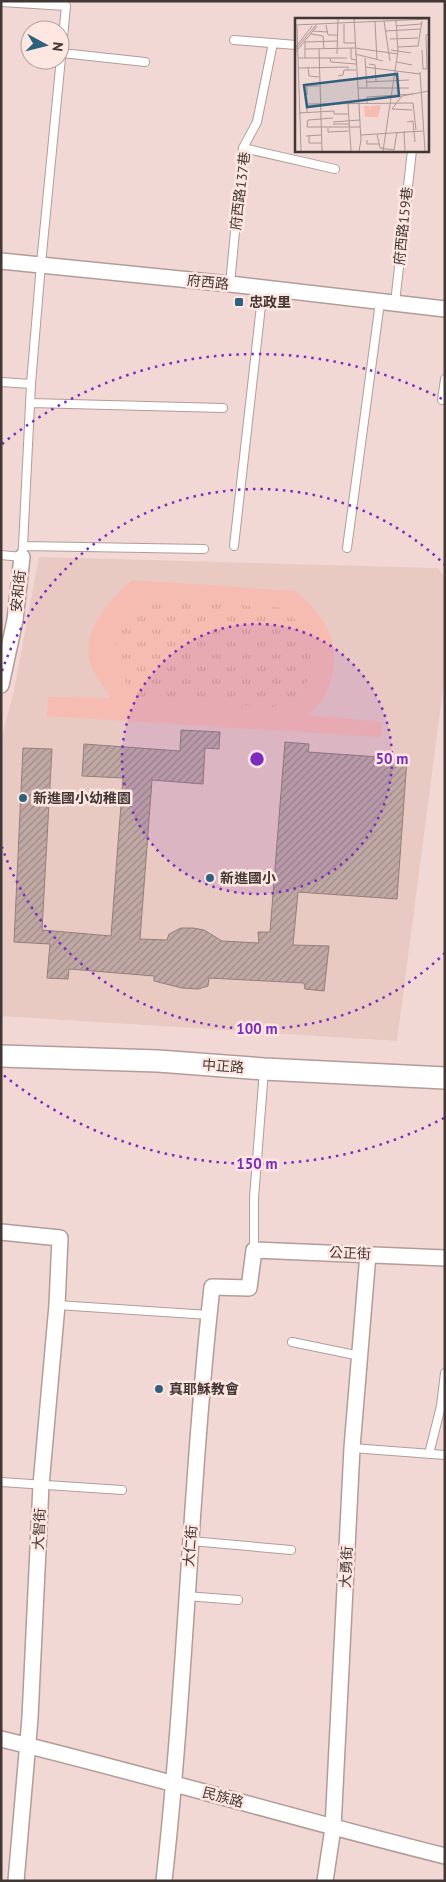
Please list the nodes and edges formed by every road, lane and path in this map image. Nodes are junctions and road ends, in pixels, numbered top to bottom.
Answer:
1 (1, 2) edge
2 (65, 20) edge
3 (234, 40) dead end
4 (273, 43) junction
5 (295, 45) edge
6 (70, 54) edge
7 (145, 62) dead end
8 (60, 70) edge
9 (243, 148) junction
10 (412, 151) edge
11 (335, 169) dead end
12 (1, 262) edge
13 (41, 264) junction
14 (230, 284) junction
15 (263, 288) junction
16 (387, 302) junction
17 (445, 309) edge
18 (445, 378) edge
19 (1, 382) edge
20 (31, 384) junction
21 (442, 400) dead end
22 (31, 403) junction
23 (224, 408) dead end
24 (234, 546) dead end
25 (347, 548) dead end
26 (204, 549) dead end
27 (23, 551) junction
28 (1, 555) edge
29 (1, 685) edge
30 (1, 1056) edge
31 (264, 1069) junction
32 (445, 1078) edge
33 (1, 1232) edge
34 (254, 1250) junction
35 (368, 1254) junction
36 (445, 1258) edge
37 (57, 1305) junction
38 (209, 1315) junction
39 (292, 1342) dead end
40 (360, 1356) junction
41 (445, 1373) edge
42 (443, 1406) edge
43 (352, 1448) junction
44 (430, 1454) junction
45 (445, 1455) edge
46 (1, 1482) edge
47 (41, 1484) junction
48 (122, 1490) dead end
49 (191, 1541) junction
50 (291, 1550) dead end
51 (186, 1596) junction
52 (238, 1600) dead end
53 (1, 1739) edge
54 (27, 1745) junction
55 (175, 1784) junction
56 (333, 1828) junction
57 (445, 1856) edge
58 (16, 1881) edge
59 (164, 1881) edge
60 (325, 1881) edge

1 - 2 lane
3 - 4 lane
4 - 5 lane
4 - 9 lane, 府西路137巷
6 - 7 lane
8 - 13 lane
9 - 11 lane
9 - 14 lane, 府西路137巷
10 - 16 lane, 府西路159巷
12 - 13 street, 府西路
13 - 14 street, 府西路
13 - 20 lane
14 - 15 street, 府西路
15 - 16 street, 府西路
15 - 24 lane
16 - 17 street, 府西路
16 - 25 lane, 府西路159巷
18 - 21 lane
19 - 20 lane
20 - 22 lane
22 - 23 lane
22 - 27 lane
26 - 27 lane
27 - 28 lane
27 - 29 street, 安和街
30 - 31 street, 中正路
31 - 32 street, 中正路
31 - 34 lane
33 - 37 street, 大智街
34 - 35 street, 公正街
34 - 38 street, 大仁街
35 - 36 street, 公正街
35 - 40 street, 大勇街
37 - 38 lane
37 - 47 street, 大智街
38 - 49 street, 大仁街
39 - 40 lane
40 - 43 street, 大勇街
41 - 42 lane
42 - 44 lane
43 - 44 lane
43 - 56 street, 大勇街
44 - 45 lane
46 - 47 lane
47 - 48 lane
47 - 54 street, 大智街
49 - 50 lane
49 - 51 street, 大仁街
51 - 52 lane
51 - 55 street, 大仁街
53 - 54 street, 民族路
54 - 55 street, 民族路
54 - 58 street, 大智街
55 - 56 street, 民族路
55 - 59 street, 大仁街
56 - 57 street, 民族路
56 - 60 street, 大勇街

